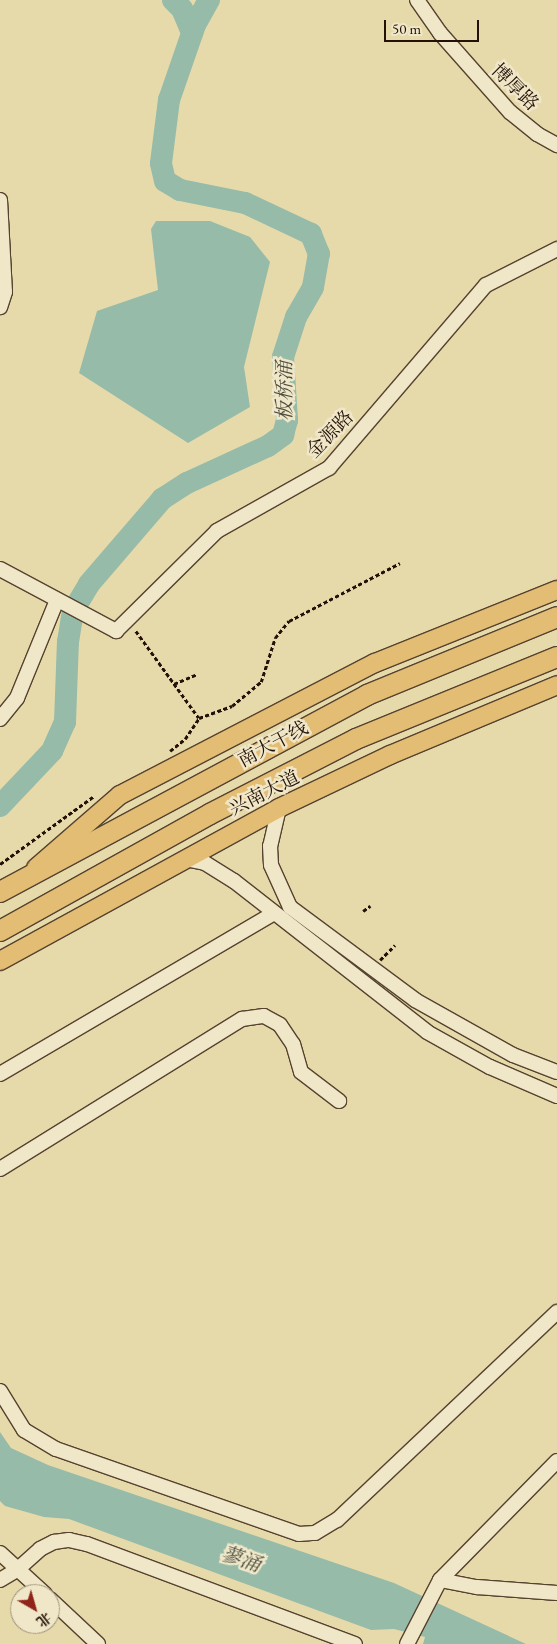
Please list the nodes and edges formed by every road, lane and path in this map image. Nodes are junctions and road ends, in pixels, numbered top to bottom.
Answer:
1 (417, 0) edge
2 (557, 144) edge
3 (0, 200) edge
4 (557, 250) edge
5 (0, 307) edge
6 (400, 563) dead end
7 (0, 569) edge
8 (557, 590) edge
9 (57, 600) junction
10 (557, 617) edge
11 (127, 619) junction
12 (557, 657) edge
13 (197, 674) dead end
14 (174, 684) junction
15 (557, 685) edge
16 (199, 718) junction
17 (0, 719) edge
18 (166, 754) dead end
19 (97, 794) dead end
20 (278, 808) junction
21 (185, 859) junction
22 (0, 864) edge
23 (23, 879) junction
24 (0, 892) edge
25 (370, 906) dead end
26 (363, 912) dead end
27 (274, 913) junction
28 (0, 931) edge
29 (395, 945) dead end
30 (360, 958) junction
31 (0, 961) edge
32 (372, 968) junction
33 (350, 972) junction
34 (475, 1034) junction
35 (466, 1053) junction
36 (557, 1072) edge
37 (0, 1074) edge
38 (557, 1096) edge
39 (339, 1102) dead end
40 (0, 1169) edge
41 (557, 1312) edge
42 (0, 1391) edge
43 (557, 1461) edge
44 (0, 1553) edge
45 (18, 1570) junction
46 (0, 1580) edge
47 (440, 1580) junction
48 (33, 1584) edge
49 (557, 1593) edge
50 (60, 1608) edge
51 (98, 1644) edge
52 (355, 1644) edge
53 (408, 1644) edge

1 - 2 street, 博厚路
3 - 5 street
4 - 11 street, 金源路
6 - 16 path
7 - 9 street
8 - 23 main road
9 - 11 street, 金源路
9 - 17 street
10 - 23 highway, 南大干线
11 - 14 path
12 - 28 highway, 南大干线
13 - 14 path
14 - 16 path
15 - 20 main road, 兴南大道
16 - 18 path
19 - 22 path
20 - 21 main road, 兴南大道
20 - 30 street
21 - 27 street
21 - 31 main road, 兴南大道
23 - 24 highway, 南大干线
25 - 26 path
27 - 33 street
27 - 37 street
29 - 32 path
30 - 32 street
30 - 33 street
32 - 34 street
33 - 35 street
34 - 35 street
34 - 36 street
35 - 38 street
39 - 40 street
41 - 42 street
43 - 47 street
44 - 45 street
45 - 46 street
45 - 48 street
45 - 52 street
47 - 49 street
47 - 53 street
50 - 51 street

